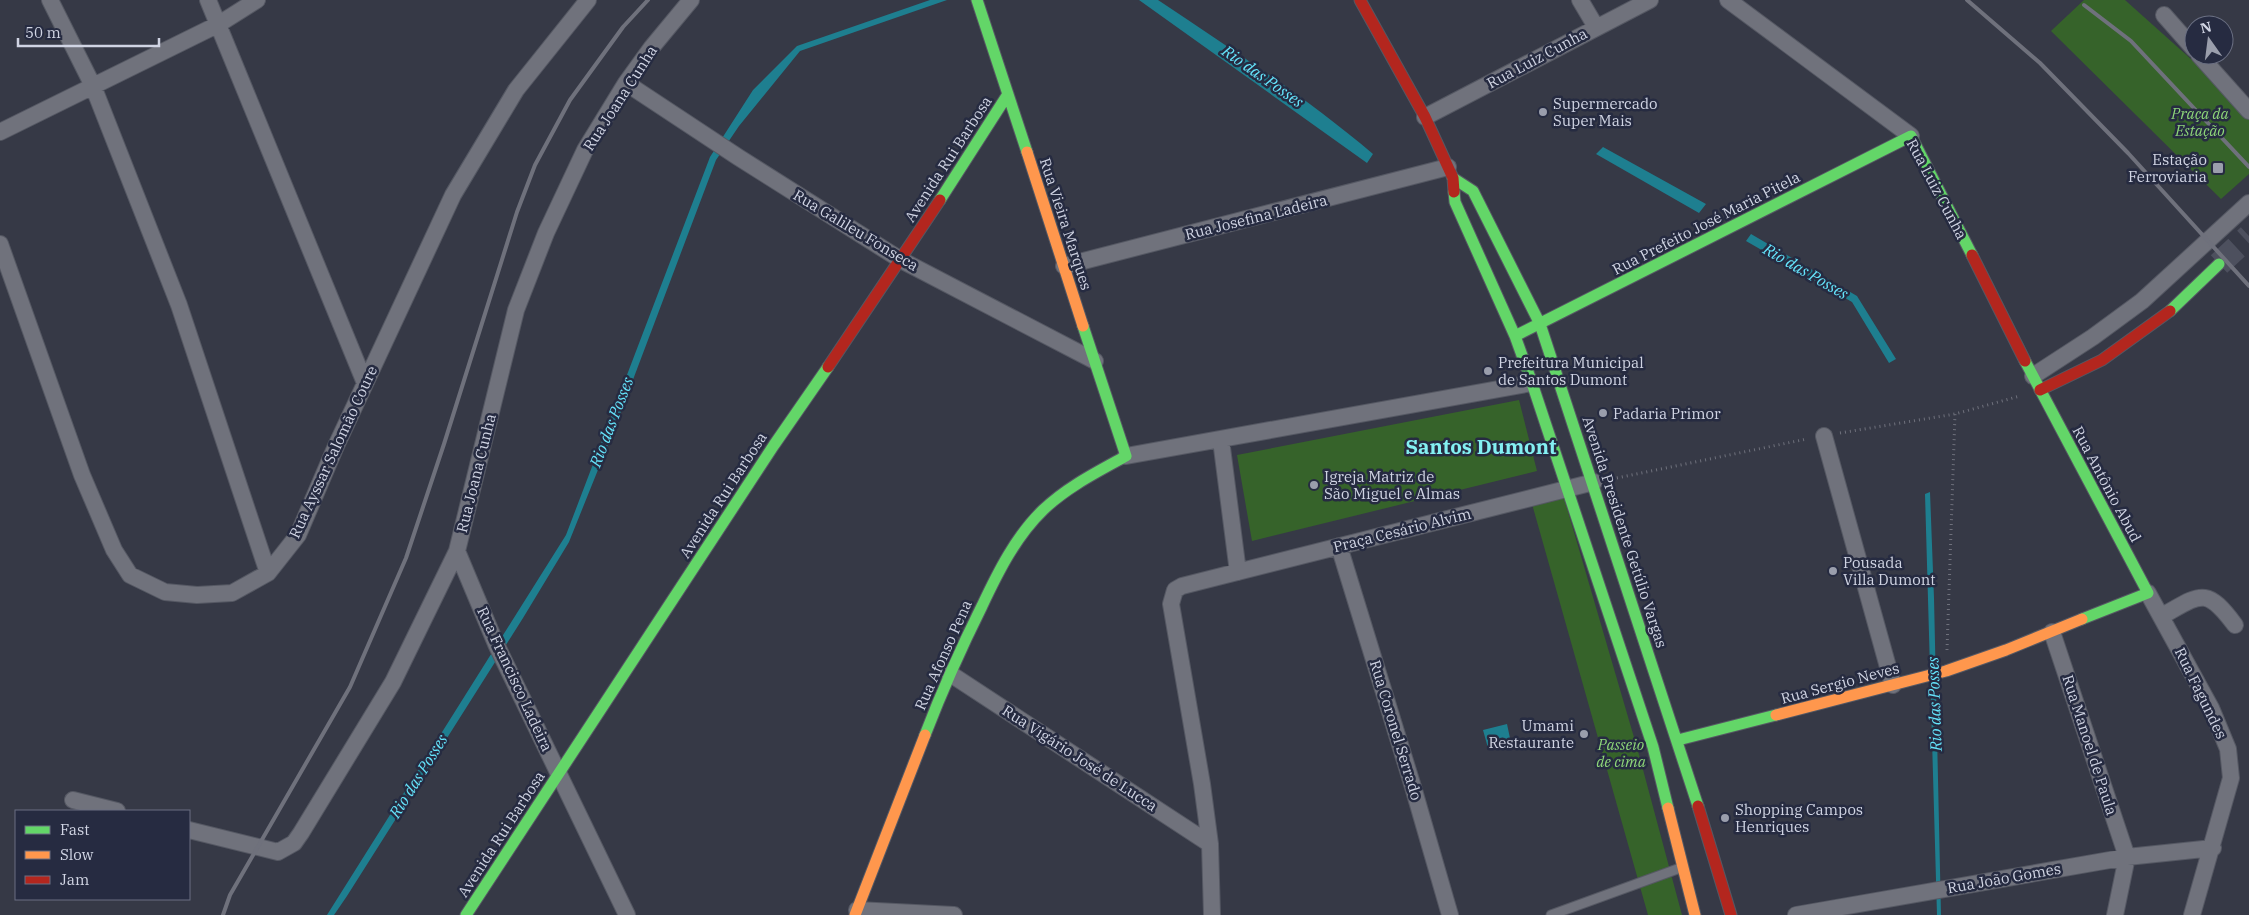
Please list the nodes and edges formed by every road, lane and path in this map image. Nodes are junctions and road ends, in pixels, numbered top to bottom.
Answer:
1 (50, 0) edge
2 (208, 0) edge
3 (257, 0) edge
4 (588, 0) edge
5 (691, 0) edge
6 (978, 0) edge
7 (1360, 0) edge
8 (1580, 0) edge
9 (1650, 0) edge
10 (1728, 0) edge
11 (2164, 15) dead end
12 (219, 24) junction
13 (1596, 27) junction
14 (2184, 38) edge
15 (2208, 65) edge
16 (626, 84) junction
17 (93, 86) junction
18 (1008, 94) junction
19 (2249, 111) edge
20 (1425, 117) junction
21 (0, 132) edge
22 (1911, 136) junction
23 (1451, 172) junction
24 (2249, 203) edge
25 (0, 244) edge
26 (901, 260) junction
27 (2219, 264) tunnel mouth
28 (1064, 266) junction
29 (1540, 324) junction
30 (1515, 336) junction
31 (1094, 361) junction
32 (365, 383) junction
33 (1532, 383) junction
34 (2036, 383) junction
35 (1955, 414) dead end
36 (1824, 436) dead end
37 (1221, 440) junction
38 (1126, 456) junction
39 (1594, 482) junction
40 (1567, 489) junction
41 (1339, 546) junction
42 (456, 551) junction
43 (1238, 572) junction
44 (268, 573) junction
45 (2148, 593) junction
46 (2162, 616) junction
47 (2235, 624) dead end
48 (2052, 632) junction
49 (1620, 647) junction
50 (1942, 672) junction
51 (949, 673) junction
52 (1893, 685) junction
53 (1678, 740) junction
54 (560, 773) junction
55 (74, 800) dead end
56 (113, 810) edge
57 (190, 830) edge
58 (1210, 844) junction
59 (2213, 848) junction
60 (2127, 857) junction
61 (1682, 867) junction
62 (856, 913) edge
63 (466, 915) edge
64 (627, 915) edge
65 (954, 915) edge
66 (1212, 915) edge
67 (1450, 915) edge
68 (1552, 915) edge
69 (1695, 915) edge
70 (1731, 915) edge
71 (1796, 915) edge
72 (2115, 915) edge
73 (2192, 915) edge

1 - 17 street
2 - 12 street
3 - 12 street
4 - 32 street, Rua Ayssar Salomão Coure
5 - 16 street, Rua Joana Cunha
6 - 18 main road, Rua Vieira Marques
7 - 20 main road
8 - 13 street
9 - 13 street, Rua Luiz Cunha
10 - 22 street, Rua Luiz Cunha
11 - 14 street
12 - 17 street
12 - 32 street
13 - 20 street, Rua Luiz Cunha
15 - 19 street
16 - 26 street, Rua Galileu Fonseca
16 - 42 street, Rua Joana Cunha
17 - 21 street
17 - 44 street
18 - 26 main road, Avenida Rui Barbosa
18 - 28 main road, Rua Vieira Marques
20 - 23 main road
22 - 29 main road, Rua Prefeito José Maria Pitela
22 - 34 main road, Rua Luiz Cunha
23 - 28 street, Rua Josefina Ladeira
23 - 29 main road, Avenida Presidente Getúlio Vargas
23 - 30 main road
24 - 34 street
25 - 44 street, Rua Ayssar Salomão Coure
26 - 31 street, Rua Galileu Fonseca
26 - 54 main road, Avenida Rui Barbosa
27 - 34 main road
28 - 31 main road, Rua Vieira Marques
29 - 30 main road, Rua Prefeito José Maria Pitela
29 - 39 main road, Avenida Presidente Getúlio Vargas
30 - 33 main road
31 - 38 main road, Rua Vieira Marques
32 - 44 street, Rua Ayssar Salomão Coure
33 - 37 street
33 - 39 main road
33 - 40 main road
34 - 45 main road, Rua Antônio Abud
35 - 50 path
36 - 52 street
37 - 38 street
37 - 43 street
38 - 51 main road, Rua Afonso Pena
39 - 40 street, Praça Cesário Alvim
39 - 53 main road, Avenida Presidente Getúlio Vargas
40 - 41 street, Praça Cesário Alvim
40 - 49 main road
41 - 43 street, Praça Cesário Alvim
41 - 67 street, Rua Coronel Serrado
42 - 54 street, Rua Francisco Ladeira
42 - 57 street, Rua Joana Cunha
43 - 58 street, Praça Cesário Alvim
45 - 46 street, Rua Fagundes
45 - 48 main road, Rua Sergio Neves
46 - 47 street
46 - 59 street, Rua Fagundes
48 - 50 main road, Rua Sergio Neves
48 - 60 street, Rua Manoel de Paula
49 - 53 main road
49 - 61 main road
50 - 52 main road, Rua Sergio Neves
51 - 58 street, Rua Vigário José de Lucca
51 - 62 main road, Rua Afonso Pena
52 - 53 main road, Rua Sergio Neves
53 - 70 main road, Avenida Presidente Getúlio Vargas
54 - 63 main road, Avenida Rui Barbosa
54 - 64 street, Rua Francisco Ladeira
55 - 56 street
58 - 66 street
59 - 60 street, Rua João Gomes
59 - 73 street, Rua Fagundes
60 - 71 street, Rua João Gomes
60 - 72 street
61 - 68 lane
61 - 69 main road
62 - 65 street

